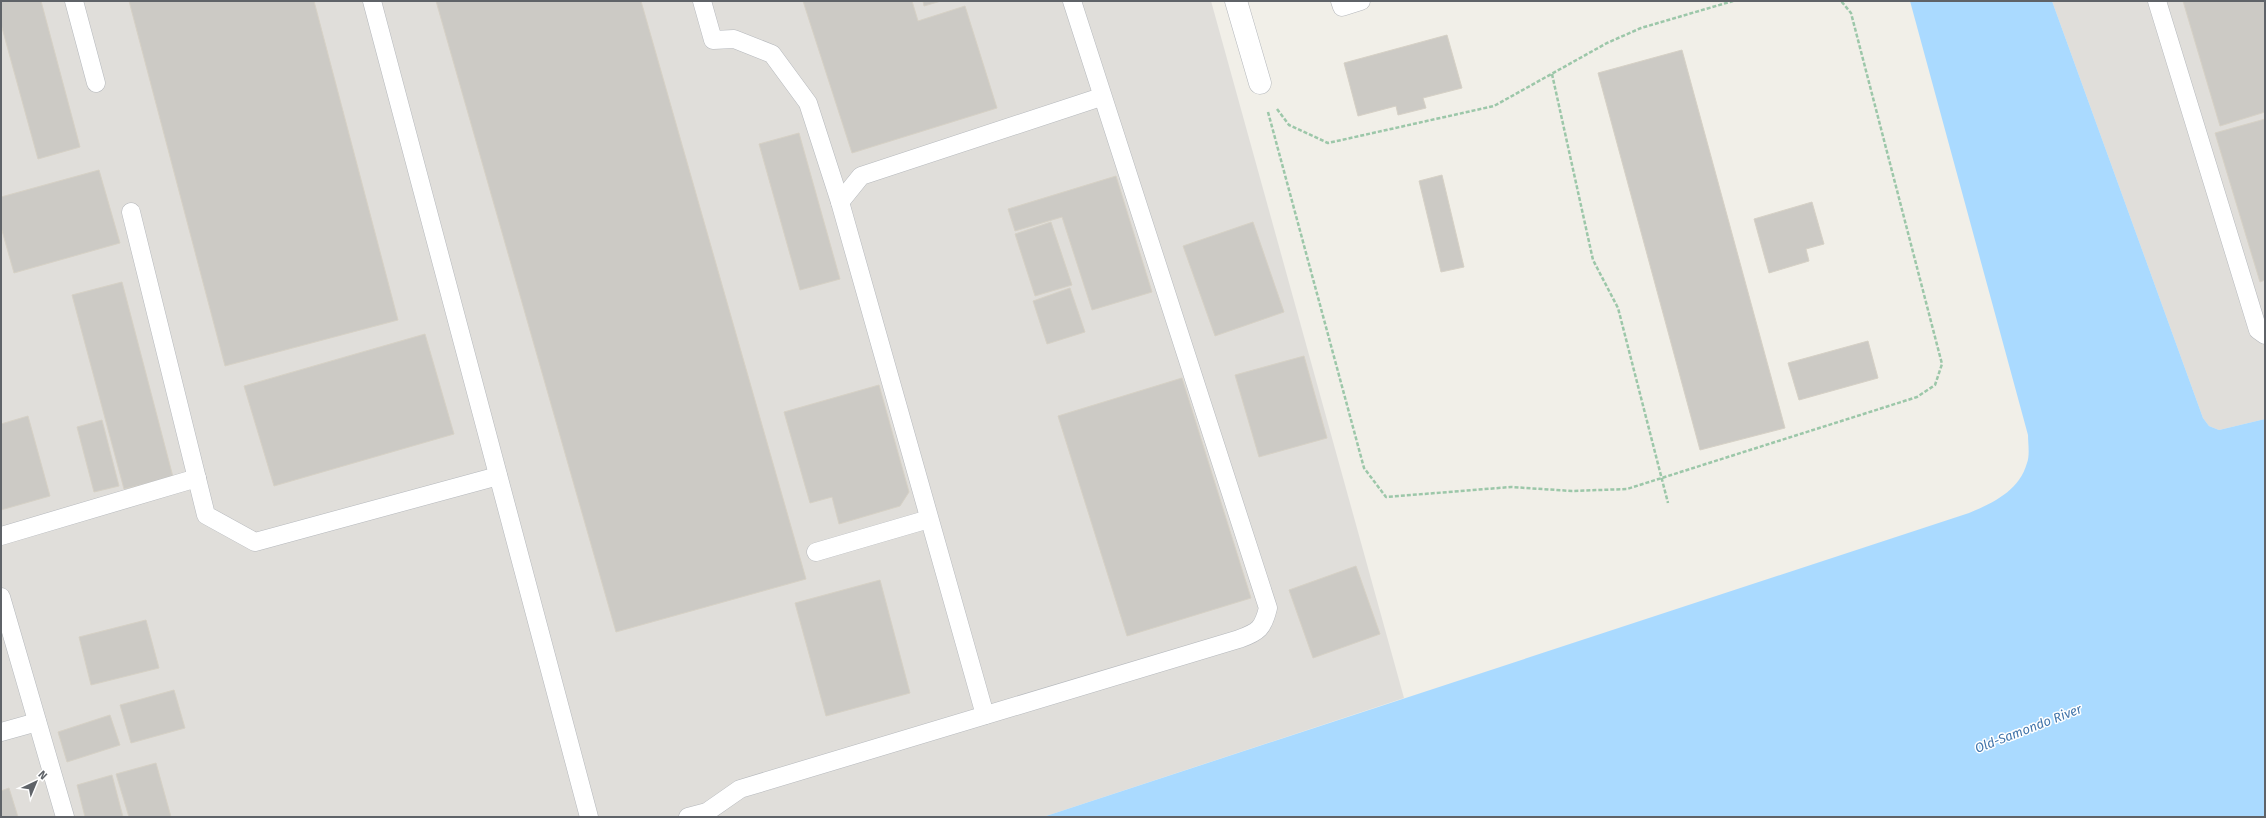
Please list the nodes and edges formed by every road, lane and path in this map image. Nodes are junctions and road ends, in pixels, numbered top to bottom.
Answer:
1 (74, 1) edge
2 (372, 1) edge
3 (702, 1) edge
4 (1072, 1) edge
5 (1236, 1) edge
6 (1340, 1) edge
7 (1361, 1) edge
8 (1732, 1) edge
9 (1841, 1) edge
10 (2157, 1) edge
11 (1552, 74) junction
12 (1260, 83) junction
13 (96, 84) dead end
14 (1101, 97) junction
15 (840, 202) junction
16 (131, 212) dead end
17 (2265, 336) edge
18 (498, 476) junction
19 (197, 478) junction
20 (1662, 478) junction
21 (1668, 503) dead end
22 (929, 519) junction
23 (1, 536) edge
24 (816, 552) dead end
25 (1, 597) edge
26 (984, 716) junction
27 (37, 722) junction
28 (1, 732) edge
29 (65, 817) edge
30 (589, 817) edge
31 (688, 817) edge

1 - 13 lane
2 - 18 lane
3 - 15 lane
4 - 14 lane
5 - 12 street
6 - 7 lane
8 - 11 path
9 - 20 path
10 - 17 lane
11 - 12 path
11 - 20 path
12 - 20 path
14 - 15 lane
14 - 26 lane
15 - 22 lane
16 - 19 lane
18 - 19 lane
18 - 30 lane
19 - 23 lane
20 - 21 path
22 - 24 lane
22 - 26 lane
25 - 27 lane
26 - 31 lane
27 - 28 lane
27 - 29 lane

